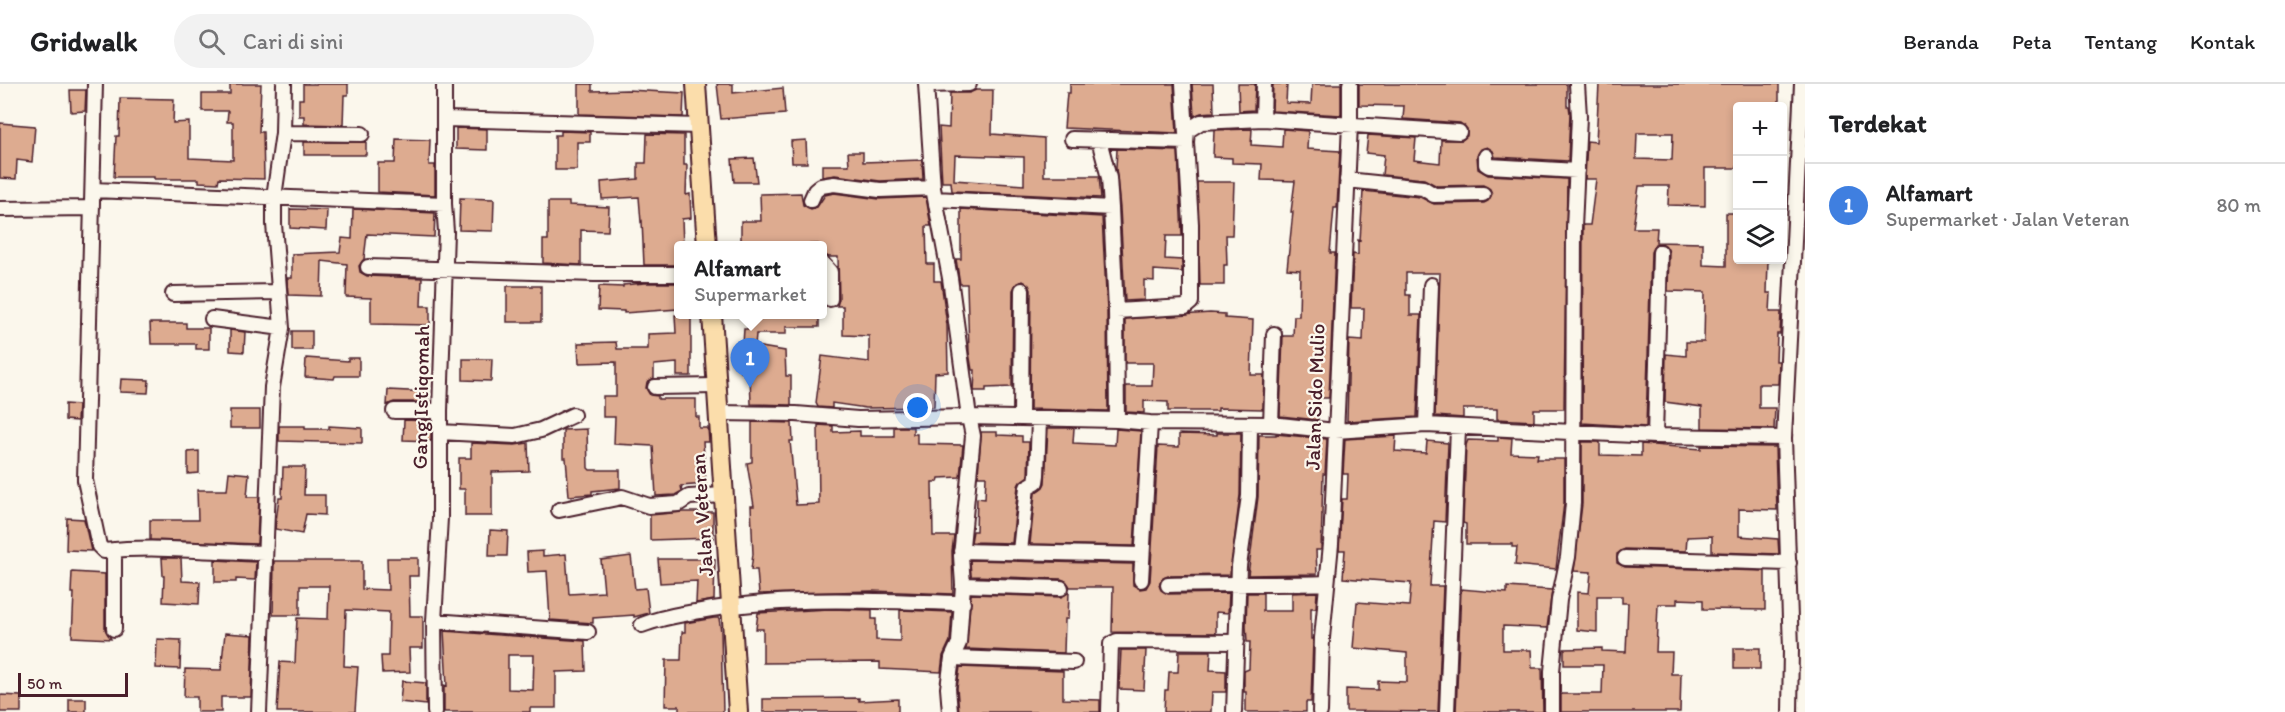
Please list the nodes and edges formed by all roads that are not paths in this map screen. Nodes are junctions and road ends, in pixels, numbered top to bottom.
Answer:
1 (95, 84) edge
2 (284, 84) edge
3 (444, 84) edge
4 (696, 84) edge
5 (926, 84) edge
6 (969, 84) edge
7 (1183, 84) edge
8 (1264, 84) edge
9 (1350, 84) edge
10 (1577, 84) edge
11 (1802, 84) edge
12 (445, 119) junction
13 (1263, 119) junction
14 (1350, 124) junction
15 (699, 126) junction
16 (1459, 132) dead end
17 (283, 133) junction
18 (362, 134) dead end
19 (1186, 138) junction
20 (1072, 139) dead end
21 (1099, 140) junction
22 (1486, 156) dead end
23 (1577, 171) junction
24 (1347, 180) junction
25 (93, 190) junction
26 (934, 193) junction
27 (1483, 195) dead end
28 (274, 197) junction
29 (811, 200) dead end
30 (444, 204) junction
31 (92, 208) junction
32 (1111, 208) junction
33 (0, 209) edge
34 (707, 241) edge
35 (1660, 252) dead end
36 (369, 267) dead end
37 (445, 268) junction
38 (827, 268) edge
39 (674, 274) edge
40 (1431, 285) dead end
41 (1022, 290) dead end
42 (279, 292) junction
43 (173, 294) dead end
44 (830, 299) dead end
45 (1116, 311) junction
46 (212, 319) dead end
47 (712, 319) edge
48 (282, 328) junction
49 (1274, 334) dead end
50 (716, 386) junction
51 (655, 387) dead end
52 (394, 411) dead end
53 (440, 411) junction
54 (718, 413) junction
55 (573, 415) dead end
56 (969, 417) junction
57 (1021, 418) junction
58 (1039, 420) junction
59 (1117, 420) junction
60 (1150, 423) junction
61 (1250, 424) junction
62 (1271, 424) junction
63 (1425, 425) junction
64 (1458, 428) junction
65 (1572, 430) junction
66 (1335, 431) junction
67 (440, 432) junction
68 (1655, 436) junction
69 (1784, 438) junction
70 (723, 495) junction
71 (559, 510) dead end
72 (114, 550) junction
73 (961, 551) junction
74 (1020, 551) junction
75 (265, 553) junction
76 (1141, 555) junction
77 (1625, 558) dead end
78 (1789, 563) junction
79 (1141, 580) dead end
80 (1327, 583) junction
81 (1238, 584) junction
82 (963, 585) junction
83 (1168, 585) dead end
84 (1061, 588) dead end
85 (963, 603) junction
86 (731, 605) junction
87 (434, 621) junction
88 (642, 625) dead end
89 (114, 629) dead end
90 (588, 632) dead end
91 (1237, 642) junction
92 (952, 658) junction
93 (1074, 662) dead end
94 (259, 712) edge
95 (435, 712) edge
96 (738, 712) edge
97 (950, 712) edge
98 (1109, 712) edge
99 (1234, 712) edge
100 (1320, 712) edge
101 (1447, 712) edge
102 (1552, 712) edge
103 (1790, 712) edge

1 - 25 street
2 - 17 street
3 - 12 street, Gang Istiqomah
4 - 15 main road
5 - 6 street
5 - 26 street
7 - 19 street
8 - 13 street
9 - 14 street, Jalan Sido Mulio
10 - 23 street
11 - 69 street
12 - 15 street
12 - 30 street, Gang Istiqomah
13 - 14 street
13 - 19 street
14 - 16 street
14 - 24 street, Jalan Sido Mulio
15 - 34 main road
17 - 18 street
17 - 28 street
19 - 21 street
19 - 45 street
20 - 21 street
21 - 32 street
22 - 23 street
23 - 65 street
24 - 27 street
24 - 66 street, Jalan Sido Mulio
25 - 28 street
25 - 31 street
26 - 29 street
26 - 32 street
26 - 56 street
28 - 30 street
28 - 42 street
30 - 37 street, Gang Istiqomah
31 - 33 street
31 - 72 street
32 - 45 street
35 - 68 street
36 - 37 street
37 - 39 street
37 - 53 street, Gang Istiqomah
38 - 44 street
40 - 63 street
41 - 57 street
42 - 43 street
42 - 48 street
45 - 59 street
46 - 48 street
47 - 50 main road, Jalan Veteran
48 - 75 street
49 - 62 street
50 - 51 street
50 - 54 main road, Jalan Veteran
52 - 53 street
53 - 67 street, Gang Istiqomah
54 - 56 street
54 - 70 main road, Jalan Veteran
55 - 67 street
56 - 57 street
56 - 73 street
57 - 58 street
58 - 59 street
58 - 74 street
59 - 60 street
60 - 61 street
60 - 76 street
61 - 62 street
61 - 81 street
62 - 66 street
63 - 64 street
63 - 66 street
64 - 65 street
64 - 101 street
65 - 68 street
65 - 102 street
66 - 80 street, Jalan Sido Mulio
67 - 87 street, Gang Istiqomah
68 - 69 street
69 - 78 street
70 - 71 street
70 - 86 main road, Jalan Veteran
72 - 75 street
72 - 89 street
73 - 74 street
73 - 82 street
74 - 76 street
75 - 94 street
76 - 79 street
77 - 78 street
78 - 103 street
80 - 81 street
80 - 100 street, Jalan Sido Mulio
81 - 83 street
81 - 91 street
82 - 84 street
82 - 85 street
85 - 86 street
85 - 92 street
86 - 88 street
86 - 96 main road, Jalan Veteran
87 - 90 street
87 - 95 street, Gang Istiqomah
91 - 98 street
91 - 99 street
92 - 93 street
92 - 97 street

